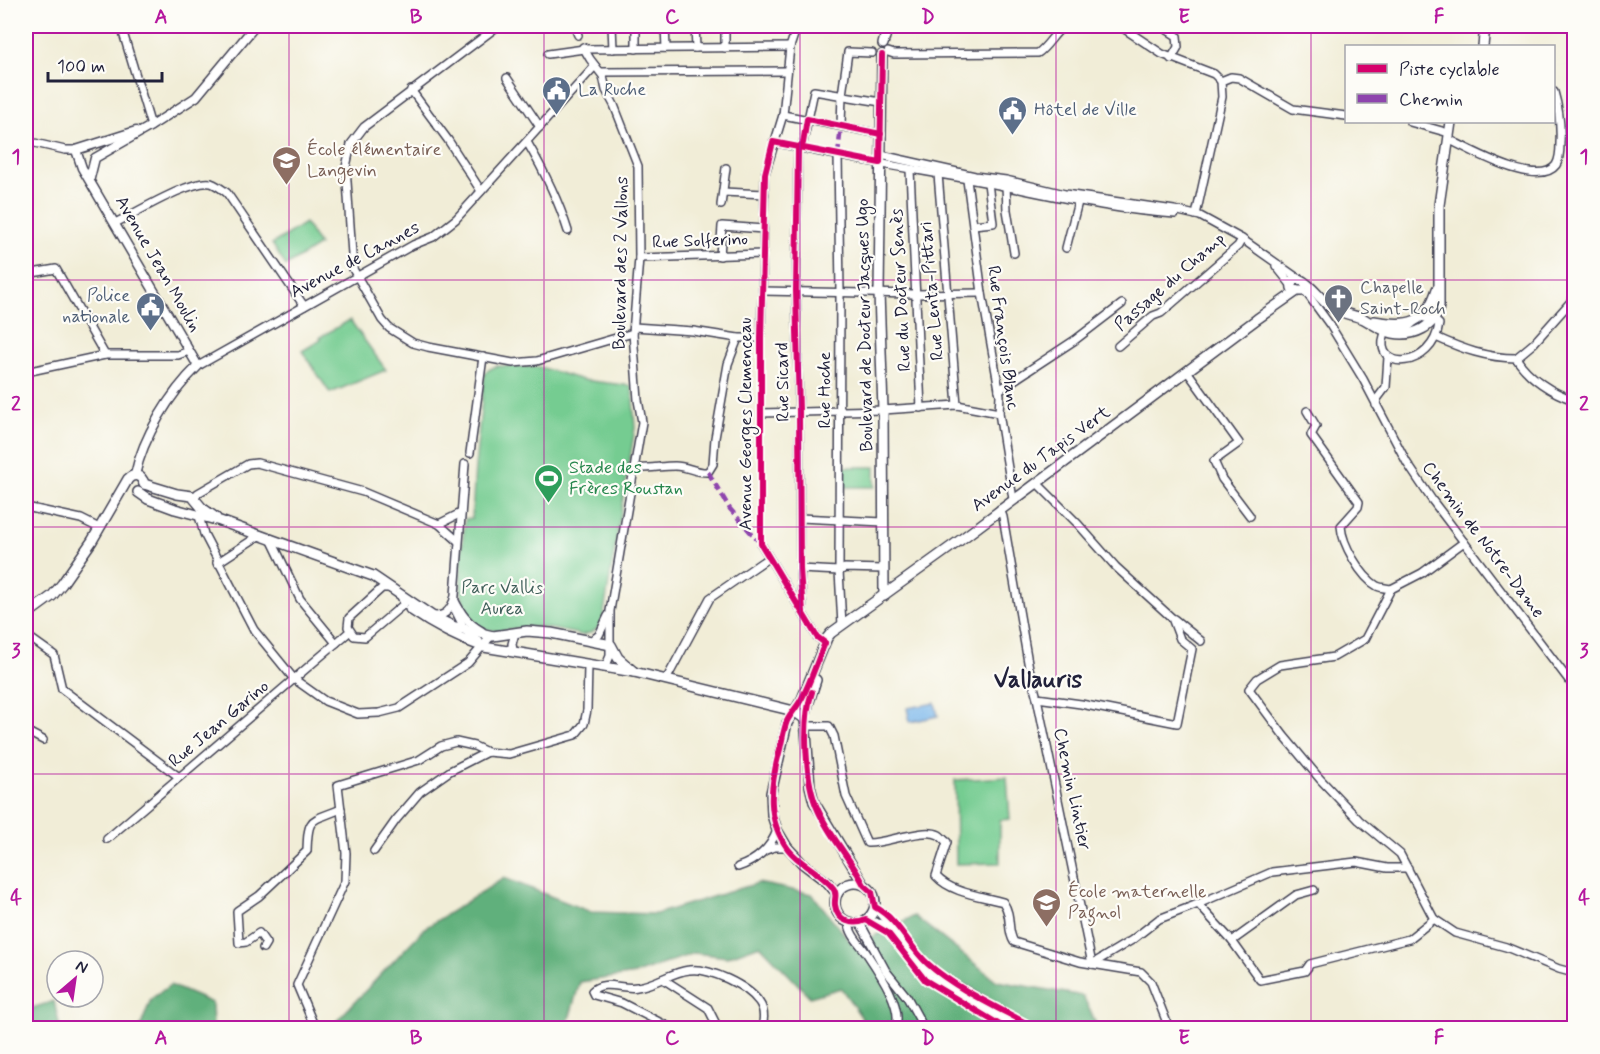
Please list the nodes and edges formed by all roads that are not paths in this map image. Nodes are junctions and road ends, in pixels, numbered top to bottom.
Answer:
1 (121, 26) edge
2 (255, 26) edge
3 (498, 26) edge
4 (574, 26) edge
5 (612, 26) edge
6 (636, 26) edge
7 (665, 26) edge
8 (695, 26) edge
9 (725, 26) edge
10 (797, 26) edge
11 (888, 26) edge
12 (1064, 26) edge
13 (1120, 26) edge
14 (1161, 26) edge
15 (1485, 26) edge
16 (578, 35) dead end
17 (1483, 45) edge
18 (790, 47) junction
19 (583, 48) junction
20 (666, 48) junction
21 (696, 48) junction
22 (725, 48) junction
23 (613, 49) junction
24 (636, 49) junction
25 (881, 51) junction
26 (548, 54) dead end
27 (1171, 59) junction
28 (598, 69) junction
29 (787, 70) junction
30 (507, 78) dead end
31 (1221, 81) junction
32 (411, 90) junction
33 (842, 95) junction
34 (1555, 97) edge
35 (881, 102) junction
36 (783, 115) junction
37 (1345, 116) edge
38 (807, 119) junction
39 (1413, 123) edge
40 (1451, 123) edge
41 (841, 125) junction
42 (151, 126) junction
43 (540, 127) junction
44 (881, 134) junction
45 (1449, 136) junction
46 (26, 141) edge
47 (526, 142) junction
48 (773, 142) junction
49 (798, 148) junction
50 (77, 153) junction
51 (838, 155) junction
52 (880, 159) junction
53 (94, 160) junction
54 (916, 163) junction
55 (726, 168) dead end
56 (913, 170) junction
57 (935, 172) junction
58 (90, 178) junction
59 (972, 179) junction
60 (990, 182) junction
61 (1006, 184) junction
62 (481, 191) junction
63 (723, 192) junction
64 (765, 194) junction
65 (1078, 199) junction
66 (721, 205) dead end
67 (1196, 215) junction
68 (115, 223) junction
69 (973, 225) junction
70 (764, 229) junction
71 (568, 231) dead end
72 (1242, 239) junction
73 (1066, 248) dead end
74 (763, 254) junction
75 (1014, 254) dead end
76 (720, 255) junction
77 (639, 258) junction
78 (26, 274) edge
79 (356, 277) junction
80 (1299, 287) junction
81 (1438, 287) junction
82 (762, 291) junction
83 (796, 291) junction
84 (840, 292) junction
85 (879, 293) junction
86 (948, 293) junction
87 (982, 293) junction
88 (915, 294) junction
89 (1575, 298) edge
90 (1122, 304) dead end
91 (304, 306) junction
92 (1362, 319) junction
93 (1429, 320) junction
94 (634, 330) junction
95 (1386, 331) junction
96 (1436, 337) junction
97 (738, 338) junction
98 (761, 338) junction
99 (1118, 346) dead end
100 (189, 351) junction
101 (105, 355) junction
102 (483, 357) junction
103 (1388, 357) junction
104 (1516, 358) junction
105 (1398, 360) junction
106 (198, 366) junction
107 (26, 372) edge
108 (1186, 372) junction
109 (1388, 375) junction
110 (999, 390) junction
111 (1575, 400) edge
112 (957, 405) junction
113 (1376, 405) junction
114 (921, 408) junction
115 (883, 410) junction
116 (840, 411) junction
117 (1307, 411) dead end
118 (799, 412) junction
119 (761, 413) junction
120 (999, 413) junction
121 (470, 453) dead end
122 (465, 464) dead end
123 (635, 468) junction
124 (135, 475) joint
125 (1037, 483) junction
126 (135, 488) junction
127 (193, 498) junction
128 (1013, 499) junction
129 (26, 507) edge
130 (1000, 509) junction
131 (192, 513) junction
132 (460, 513) junction
133 (1250, 516) dead end
134 (800, 518) junction
135 (840, 519) junction
136 (220, 521) junction
137 (883, 522) junction
138 (438, 524) junction
139 (99, 528) junction
140 (260, 536) junction
141 (271, 539) junction
142 (458, 541) junction
143 (1464, 542) junction
144 (768, 558) junction
145 (218, 563) junction
146 (800, 569) junction
147 (884, 569) junction
148 (840, 570) junction
149 (385, 588) junction
150 (1391, 589) junction
151 (884, 596) junction
152 (454, 599) junction
153 (403, 600) junction
154 (457, 611) junction
155 (610, 611) junction
156 (26, 615) edge
157 (420, 615) junction
158 (804, 615) junction
159 (432, 616) junction
160 (1172, 618) junction
161 (448, 624) junction
162 (842, 625) junction
163 (465, 630) junction
164 (349, 632) junction
165 (515, 633) junction
166 (26, 635) edge
167 (591, 641) junction
168 (1201, 641) dead end
169 (487, 642) junction
170 (336, 643) junction
171 (825, 643) junction
172 (611, 645) junction
173 (513, 650) junction
174 (588, 665) junction
175 (600, 667) junction
176 (634, 672) junction
177 (294, 679) junction
178 (666, 680) junction
179 (1575, 687) edge
180 (1037, 698) junction
181 (794, 711) junction
182 (805, 723) junction
183 (26, 731) edge
184 (43, 740) dead end
185 (487, 752) junction
186 (179, 777) junction
187 (341, 809) junction
188 (777, 830) junction
189 (107, 839) dead end
190 (787, 847) junction
191 (766, 850) junction
192 (374, 851) dead end
193 (738, 867) dead end
194 (1408, 868) junction
195 (864, 885) junction
196 (1314, 890) dead end
197 (837, 894) junction
198 (1198, 904) junction
199 (875, 907) junction
200 (1434, 919) junction
201 (863, 921) junction
202 (849, 922) junction
203 (1232, 941) junction
204 (263, 948) dead end
205 (1092, 964) junction
206 (1575, 973) edge
207 (663, 979) junction
208 (315, 1029) edge
209 (671, 1029) edge
210 (718, 1029) edge
211 (762, 1029) edge
212 (895, 1029) edge
213 (924, 1029) edge
214 (1013, 1029) edge
215 (1029, 1029) edge
216 (1169, 1029) edge

1 - 42 street
2 - 42 street
3 - 32 street
4 - 16 street
5 - 23 street
6 - 24 street
7 - 20 street
8 - 21 street
9 - 22 street
10 - 18 street, Avenue Georges Clemenceau
11 - 25 main road, Boulevard de Docteur Jacques Ugo
12 - 25 street
13 - 27 street
14 - 27 street
15 - 17 main road
18 - 22 street
18 - 29 street, Avenue Georges Clemenceau
19 - 23 street
19 - 26 street
19 - 28 street, Boulevard des 2 Vallons
20 - 21 street
20 - 24 street
21 - 22 street
23 - 24 street
25 - 33 street
25 - 35 main road, Boulevard de Docteur Jacques Ugo
27 - 31 street
28 - 29 street
28 - 43 street, Avenue de Cannes
28 - 77 street, Boulevard des 2 Vallons
29 - 36 street, Avenue Georges Clemenceau
30 - 43 street
31 - 37 street
31 - 67 street
32 - 62 street
32 - 79 street
33 - 35 street
33 - 38 street, Rue Sicard
33 - 41 street
34 - 45 street
35 - 44 main road, Boulevard de Docteur Jacques Ugo
36 - 38 street
36 - 48 street, Avenue Georges Clemenceau
38 - 41 street
38 - 49 street, Rue Sicard
39 - 45 street
40 - 45 main road
41 - 44 street
42 - 50 street
42 - 53 street
43 - 47 street, Avenue de Cannes
44 - 52 main road, Boulevard de Docteur Jacques Ugo
45 - 81 main road
46 - 50 street
47 - 62 street, Avenue de Cannes
47 - 71 street
48 - 49 street
48 - 64 street, Avenue Georges Clemenceau
49 - 51 street
49 - 83 street, Rue Sicard
50 - 53 street
50 - 58 street, Avenue Jean Moulin
51 - 52 street
51 - 84 street, Rue Hoche
52 - 54 street
52 - 56 street
52 - 85 main road, Boulevard de Docteur Jacques Ugo
53 - 58 street
54 - 56 street, Rue du Docteur Senès
54 - 57 street
55 - 63 street
56 - 57 street
56 - 88 street, Rue du Docteur Senès
57 - 59 street
57 - 86 street, Rue Lenta-Pittari
58 - 68 street, Avenue Jean Moulin
59 - 60 street
59 - 69 street, Rue François Blanc
60 - 61 street
60 - 69 street
61 - 65 street
61 - 75 street
62 - 79 street, Avenue de Cannes
63 - 64 street
63 - 66 street
64 - 70 street, Avenue Georges Clemenceau
65 - 67 street
65 - 73 street
67 - 72 street, Chemin de Notre-Dame
68 - 91 street
68 - 100 street, Avenue Jean Moulin
69 - 87 street, Rue François Blanc
70 - 74 street, Avenue Georges Clemenceau
70 - 76 street
72 - 80 street, Chemin de Notre-Dame
72 - 99 street, Passage du Champ
74 - 76 street, Rue Solferino
74 - 82 street, Avenue Georges Clemenceau
76 - 77 street, Rue Solferino
77 - 94 street, Boulevard des 2 Vallons
78 - 101 street
79 - 91 street, Avenue de Cannes
79 - 102 street
80 - 92 main road
80 - 108 main road, Avenue du Tapis Vert
80 - 113 street, Chemin de Notre-Dame
81 - 93 main road
81 - 93 main road
82 - 83 street
82 - 98 street, Avenue Georges Clemenceau
83 - 84 street
83 - 118 street, Rue Sicard
84 - 85 street
84 - 116 street, Rue Hoche
85 - 88 street
85 - 115 main road, Boulevard de Docteur Jacques Ugo
86 - 87 street
86 - 88 street
86 - 112 street, Rue Lenta-Pittari
87 - 110 street, Rue François Blanc
88 - 114 street, Rue du Docteur Senès
89 - 104 street
90 - 110 street
91 - 106 street, Avenue de Cannes
92 - 93 main road
92 - 95 main road
93 - 95 street
93 - 95 main road
93 - 96 street
94 - 97 street
94 - 102 street
94 - 123 street, Boulevard des 2 Vallons
95 - 103 street
96 - 104 street
96 - 105 street
97 - 98 street
97 - 123 street
98 - 119 street, Avenue Georges Clemenceau
100 - 101 street
100 - 106 street, Avenue Jean Moulin
101 - 107 street
102 - 121 street
103 - 105 street
103 - 109 street
104 - 111 street
105 - 109 street
106 - 124 street, Avenue de Cannes
108 - 125 main road, Avenue du Tapis Vert
108 - 133 street
109 - 113 street
110 - 120 street, Rue François Blanc
112 - 114 street
112 - 120 street
113 - 143 street, Chemin de Notre-Dame
114 - 115 street
115 - 116 street
115 - 137 main road, Boulevard de Docteur Jacques Ugo
116 - 118 street
116 - 135 street, Rue Hoche
117 - 150 street
118 - 119 street
118 - 134 street, Rue Sicard
119 - 144 street, Avenue Georges Clemenceau
120 - 128 street, Rue François Blanc
122 - 132 street
123 - 155 street, Boulevard des 2 Vallons
124 - 126 main road
125 - 128 main road, Avenue du Tapis Vert
125 - 160 street
126 - 127 main road
126 - 131 main road
126 - 139 main road
127 - 131 main road
127 - 131 main road
127 - 136 main road
127 - 138 street
128 - 130 main road, Avenue du Tapis Vert
129 - 139 street
130 - 151 main road, Avenue du Tapis Vert
130 - 180 street, Chemin Lintier
131 - 136 main road
131 - 145 street
132 - 138 street
132 - 142 street
134 - 135 street
134 - 146 street, Rue Sicard
135 - 137 street
135 - 148 street, Rue Hoche
136 - 140 main road
137 - 147 main road, Boulevard de Docteur Jacques Ugo
138 - 142 street
139 - 156 main road
140 - 141 main road
140 - 145 street
141 - 149 main road
141 - 170 street
142 - 152 street
143 - 150 street
143 - 179 street, Chemin de Notre-Dame
144 - 158 street, Avenue Georges Clemenceau
144 - 178 street
145 - 177 street
146 - 148 street
146 - 158 street, Rue Sicard
147 - 148 street
147 - 151 main road, Boulevard de Docteur Jacques Ugo
148 - 162 street, Rue Hoche
149 - 153 main road
149 - 164 street
150 - 194 street
151 - 162 main road, Avenue du Tapis Vert
152 - 154 street
152 - 159 street
153 - 157 main road
153 - 159 main road
153 - 164 street
154 - 161 street
154 - 163 street
154 - 169 street
155 - 167 street
155 - 172 street
157 - 161 street
157 - 169 main road
158 - 171 street, Avenue Georges Clemenceau
159 - 161 main road
160 - 168 street
160 - 180 street
161 - 163 main road
162 - 171 main road, Avenue du Tapis Vert
163 - 169 main road
164 - 170 street, Rue Jean Garino
165 - 167 main road
165 - 169 main road
165 - 173 street
166 - 186 street
167 - 172 main road
169 - 173 main road
169 - 177 street
170 - 177 street, Rue Jean Garino
171 - 181 main road
171 - 182 main road
172 - 175 street
172 - 176 main road
173 - 174 main road
174 - 175 main road
174 - 185 street
175 - 176 main road
176 - 178 main road
177 - 186 street, Rue Jean Garino
178 - 181 main road
180 - 205 street, Chemin Lintier
181 - 182 main road
181 - 188 main road
182 - 195 main road
182 - 205 street
183 - 184 street
185 - 187 street
185 - 192 street
186 - 189 street, Rue Jean Garino
187 - 204 street
187 - 208 street
188 - 190 main road
188 - 191 street
190 - 191 street
190 - 197 main road
191 - 193 street
194 - 198 street
194 - 200 street
195 - 197 main road
195 - 199 main road
196 - 203 street
197 - 202 main road
198 - 203 street
198 - 205 street
199 - 201 main road
199 - 215 main road
200 - 203 street
200 - 206 street
201 - 202 main road
201 - 213 street
201 - 214 main road
202 - 212 street
205 - 216 street
207 - 209 street
207 - 210 street
207 - 211 street

